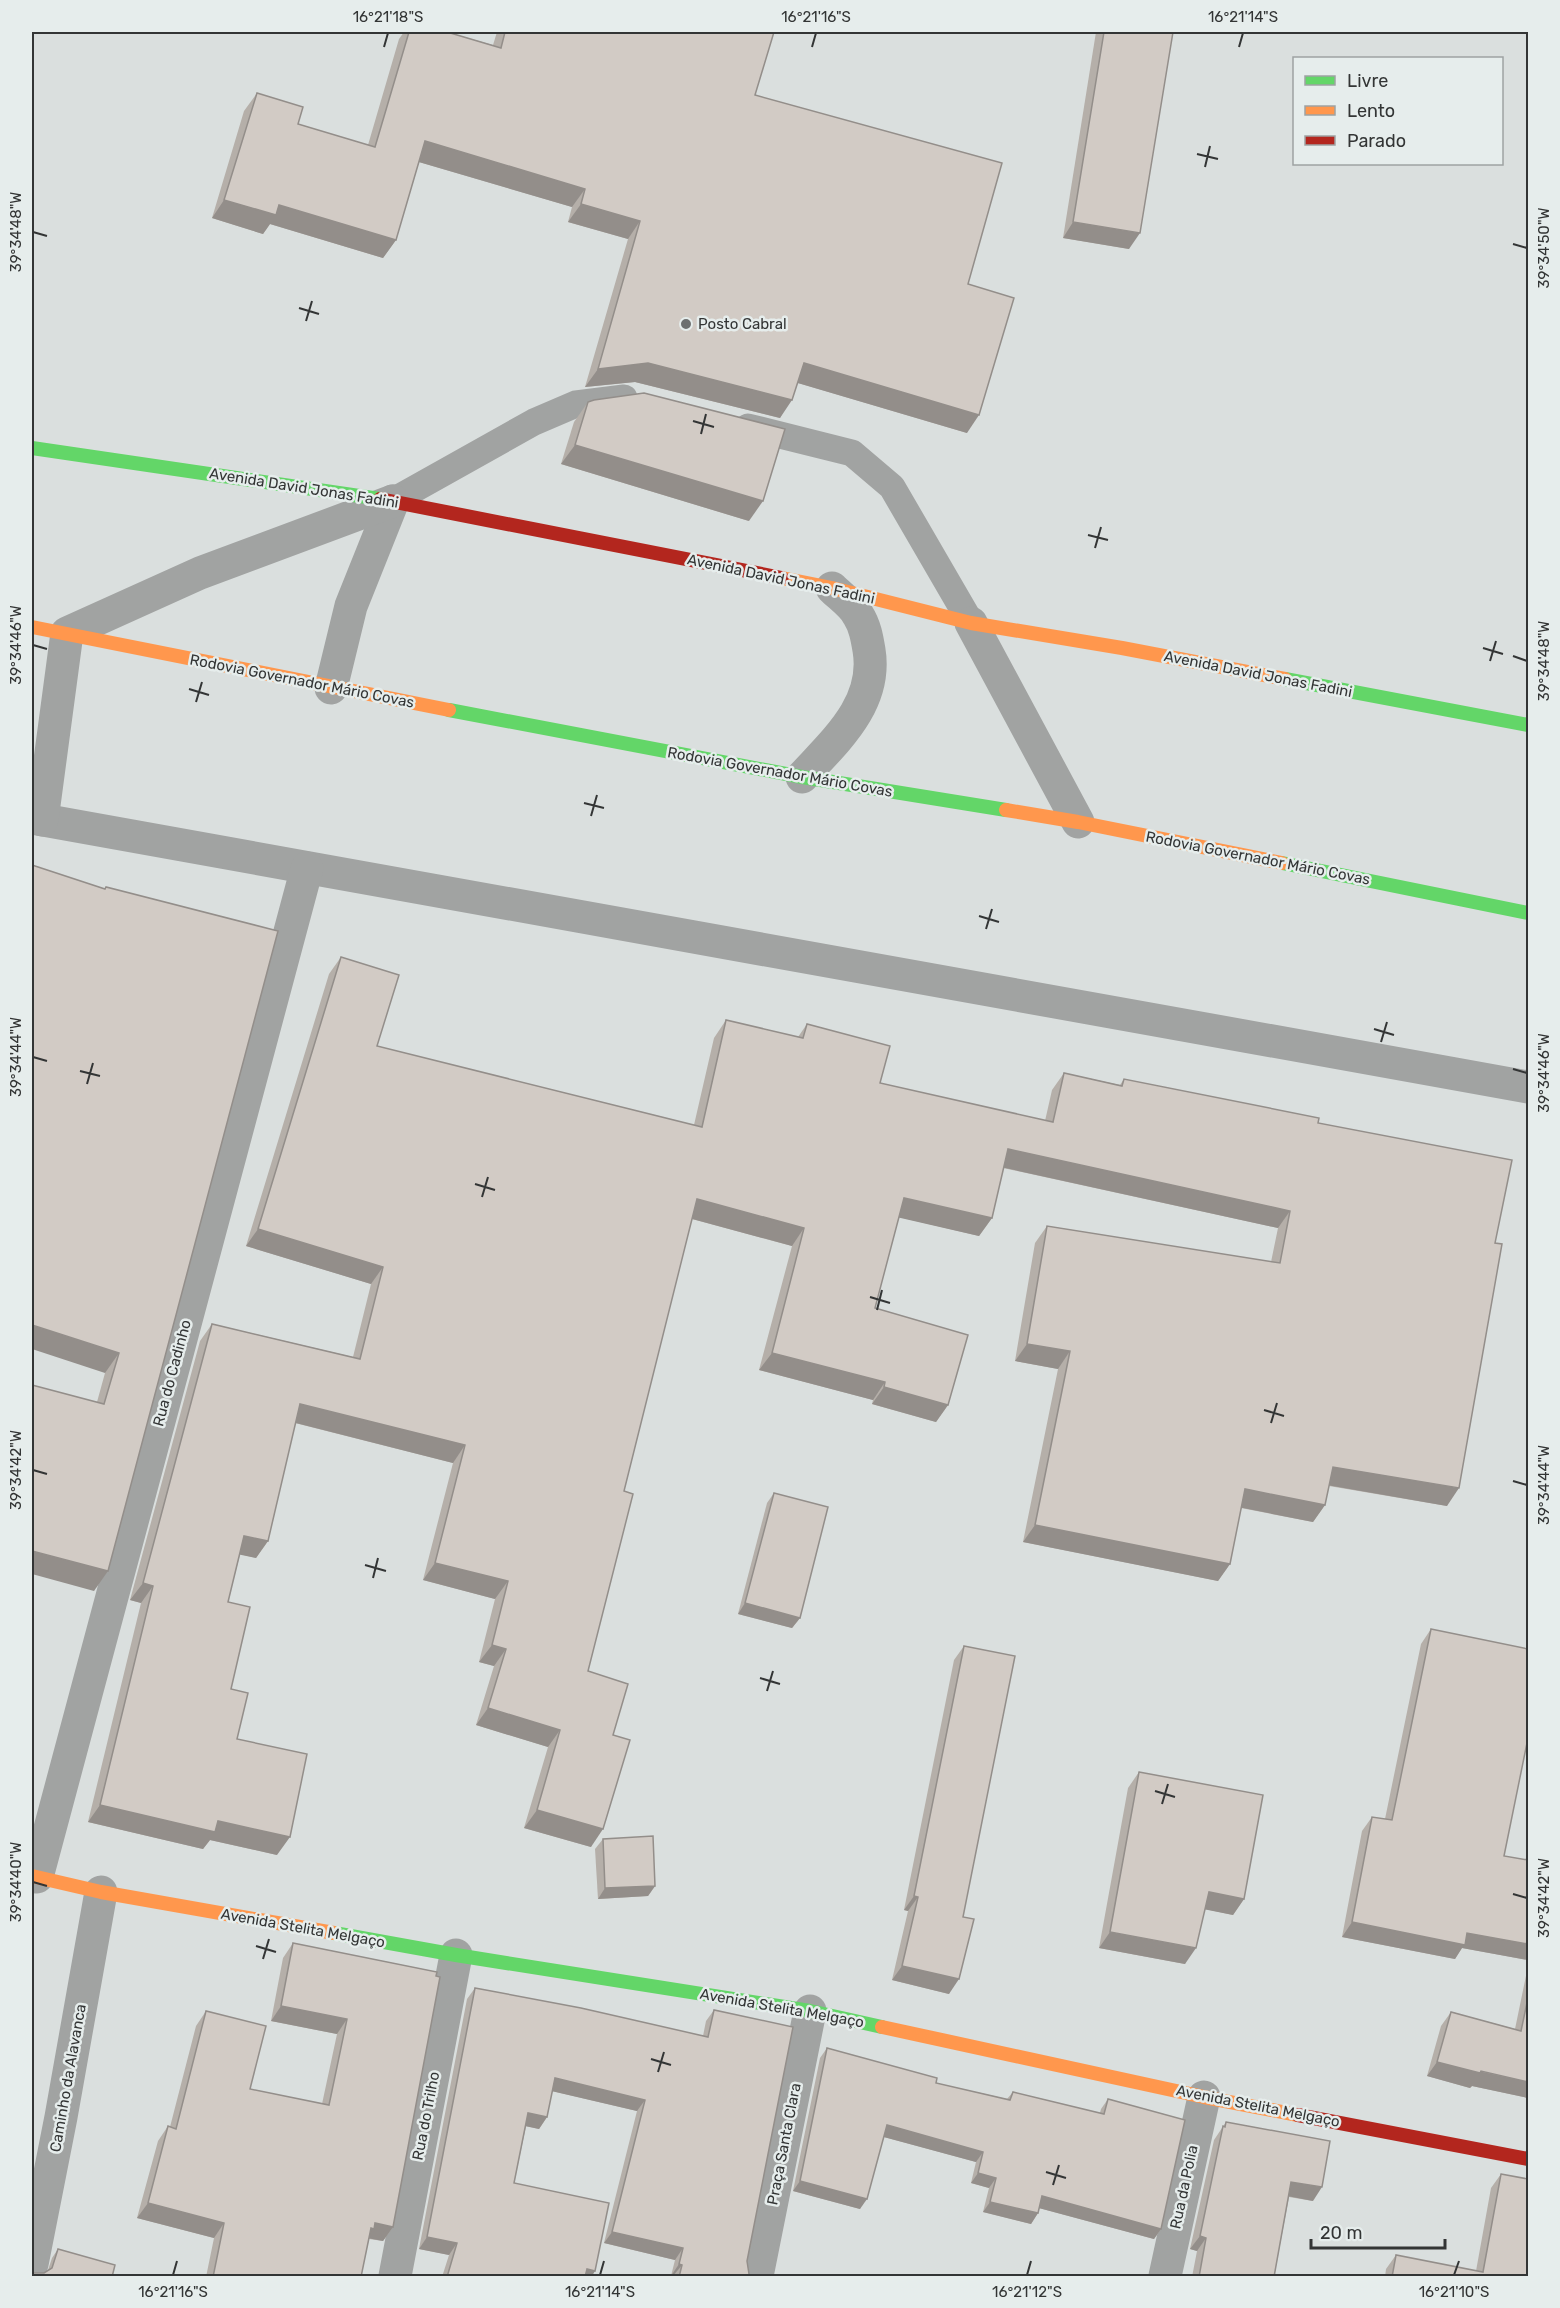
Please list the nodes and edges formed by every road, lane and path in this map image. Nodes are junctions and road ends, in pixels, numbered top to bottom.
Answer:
1 (653, 402) edge
2 (720, 419) edge
3 (32, 448) edge
4 (393, 501) junction
5 (832, 588) junction
6 (971, 623) junction
7 (32, 627) edge
8 (67, 633) junction
9 (331, 688) junction
10 (1528, 725) edge
11 (802, 777) junction
12 (37, 819) edge
13 (1078, 822) junction
14 (307, 868) junction
15 (1528, 913) edge
16 (1528, 1087) edge
17 (34, 1877) edge
18 (101, 1892) junction
19 (456, 1955) junction
20 (810, 2011) junction
21 (1204, 2097) junction
22 (1528, 2159) edge
23 (32, 2264) edge
24 (395, 2277) edge
25 (757, 2277) edge
26 (1165, 2277) edge

1 - 4 lane
2 - 6 lane
3 - 4 main road, Avenida David Jonas Fadini
4 - 5 main road, Avenida David Jonas Fadini
4 - 8 street
4 - 9 street
5 - 6 main road, Avenida David Jonas Fadini
5 - 11 street
6 - 10 main road, Avenida David Jonas Fadini
6 - 13 street
7 - 8 main road, Rodovia Governador Mário Covas
8 - 9 main road, Rodovia Governador Mário Covas
8 - 12 street
9 - 11 main road, Rodovia Governador Mário Covas
11 - 13 main road, Rodovia Governador Mário Covas
12 - 14 street
13 - 15 main road, Rodovia Governador Mário Covas
14 - 16 street
14 - 17 street, Rua do Cadinho
17 - 18 main road, Avenida Stelita Melgaço
18 - 19 main road, Avenida Stelita Melgaço
18 - 23 street, Caminho da Alavanca
19 - 20 main road, Avenida Stelita Melgaço
19 - 24 street, Rua do Trilho
20 - 21 main road, Avenida Stelita Melgaço
20 - 25 street, Praça Santa Clara
21 - 22 main road, Avenida Stelita Melgaço
21 - 26 street, Rua da Polia

